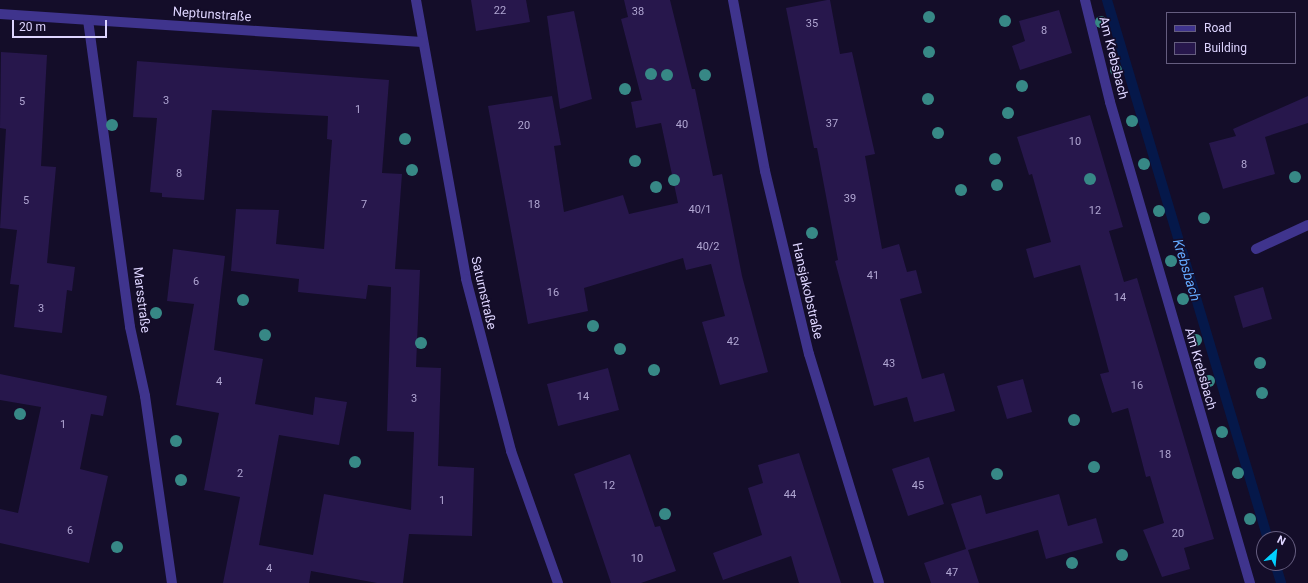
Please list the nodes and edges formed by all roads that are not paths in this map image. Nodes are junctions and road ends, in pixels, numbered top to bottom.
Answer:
1 (416, 0) edge
2 (733, 0) edge
3 (1085, 0) edge
4 (0, 14) edge
5 (88, 20) junction
6 (422, 42) junction
7 (1308, 225) edge
8 (1256, 249) dead end
9 (172, 583) edge
10 (558, 583) edge
11 (879, 583) edge
12 (1250, 583) edge

1 - 6 street, Saturnstraße
2 - 11 street, Hansjakobstraße
3 - 12 street, Am Krebsbach
4 - 5 street, Neptunstraße
5 - 6 street, Neptunstraße
5 - 9 street, Marsstraße
6 - 10 street, Saturnstraße
7 - 8 street

